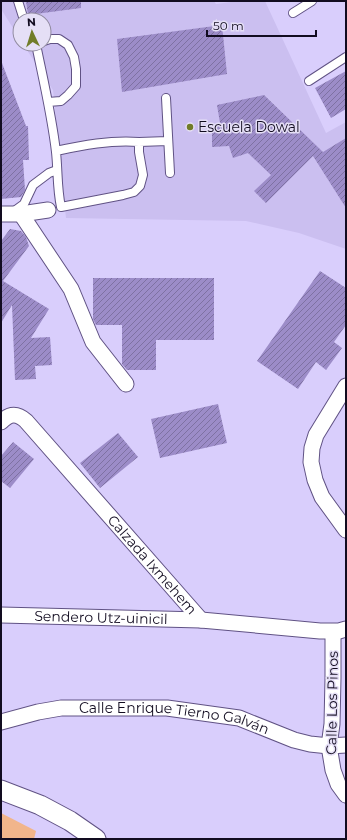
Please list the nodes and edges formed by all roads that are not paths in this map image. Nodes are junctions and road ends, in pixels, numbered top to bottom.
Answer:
1 (18, 1) edge
2 (312, 1) edge
3 (21, 12) edge
4 (293, 13) dead end
5 (52, 39) edge
6 (39, 52) edge
7 (346, 57) edge
8 (309, 81) dead end
9 (166, 98) dead end
10 (48, 102) junction
11 (168, 141) junction
12 (139, 142) junction
13 (56, 151) junction
14 (57, 170) junction
15 (170, 173) dead end
16 (55, 208) junction
17 (11, 214) edge
18 (126, 384) dead end
19 (346, 386) edge
20 (340, 404) edge
21 (1, 422) edge
22 (346, 530) edge
23 (1, 615) edge
24 (201, 620) junction
25 (339, 630) edge
26 (1, 722) edge
27 (346, 745) edge
28 (329, 746) junction
29 (1, 790) edge
30 (346, 795) edge
31 (96, 839) edge

1 - 3 lane
2 - 4 lane
5 - 10 lane
6 - 10 lane
7 - 8 lane
9 - 11 lane
10 - 13 lane
11 - 12 lane
11 - 15 lane
12 - 13 lane
12 - 16 lane
13 - 14 lane
14 - 16 lane
14 - 17 lane
16 - 17 street
17 - 18 street
19 - 20 street
20 - 22 street
21 - 24 street, Calzada Ixmehem
23 - 24 street, Sendero Utz-uinicil
24 - 25 street, Calzada Ixmehem
25 - 28 street, Calle Los Pinos
26 - 28 street, Calle Enrique Tierno Galván
27 - 28 street, Calle Enrique Tierno Galván
28 - 30 street, Calle Los Pinos
29 - 31 street

